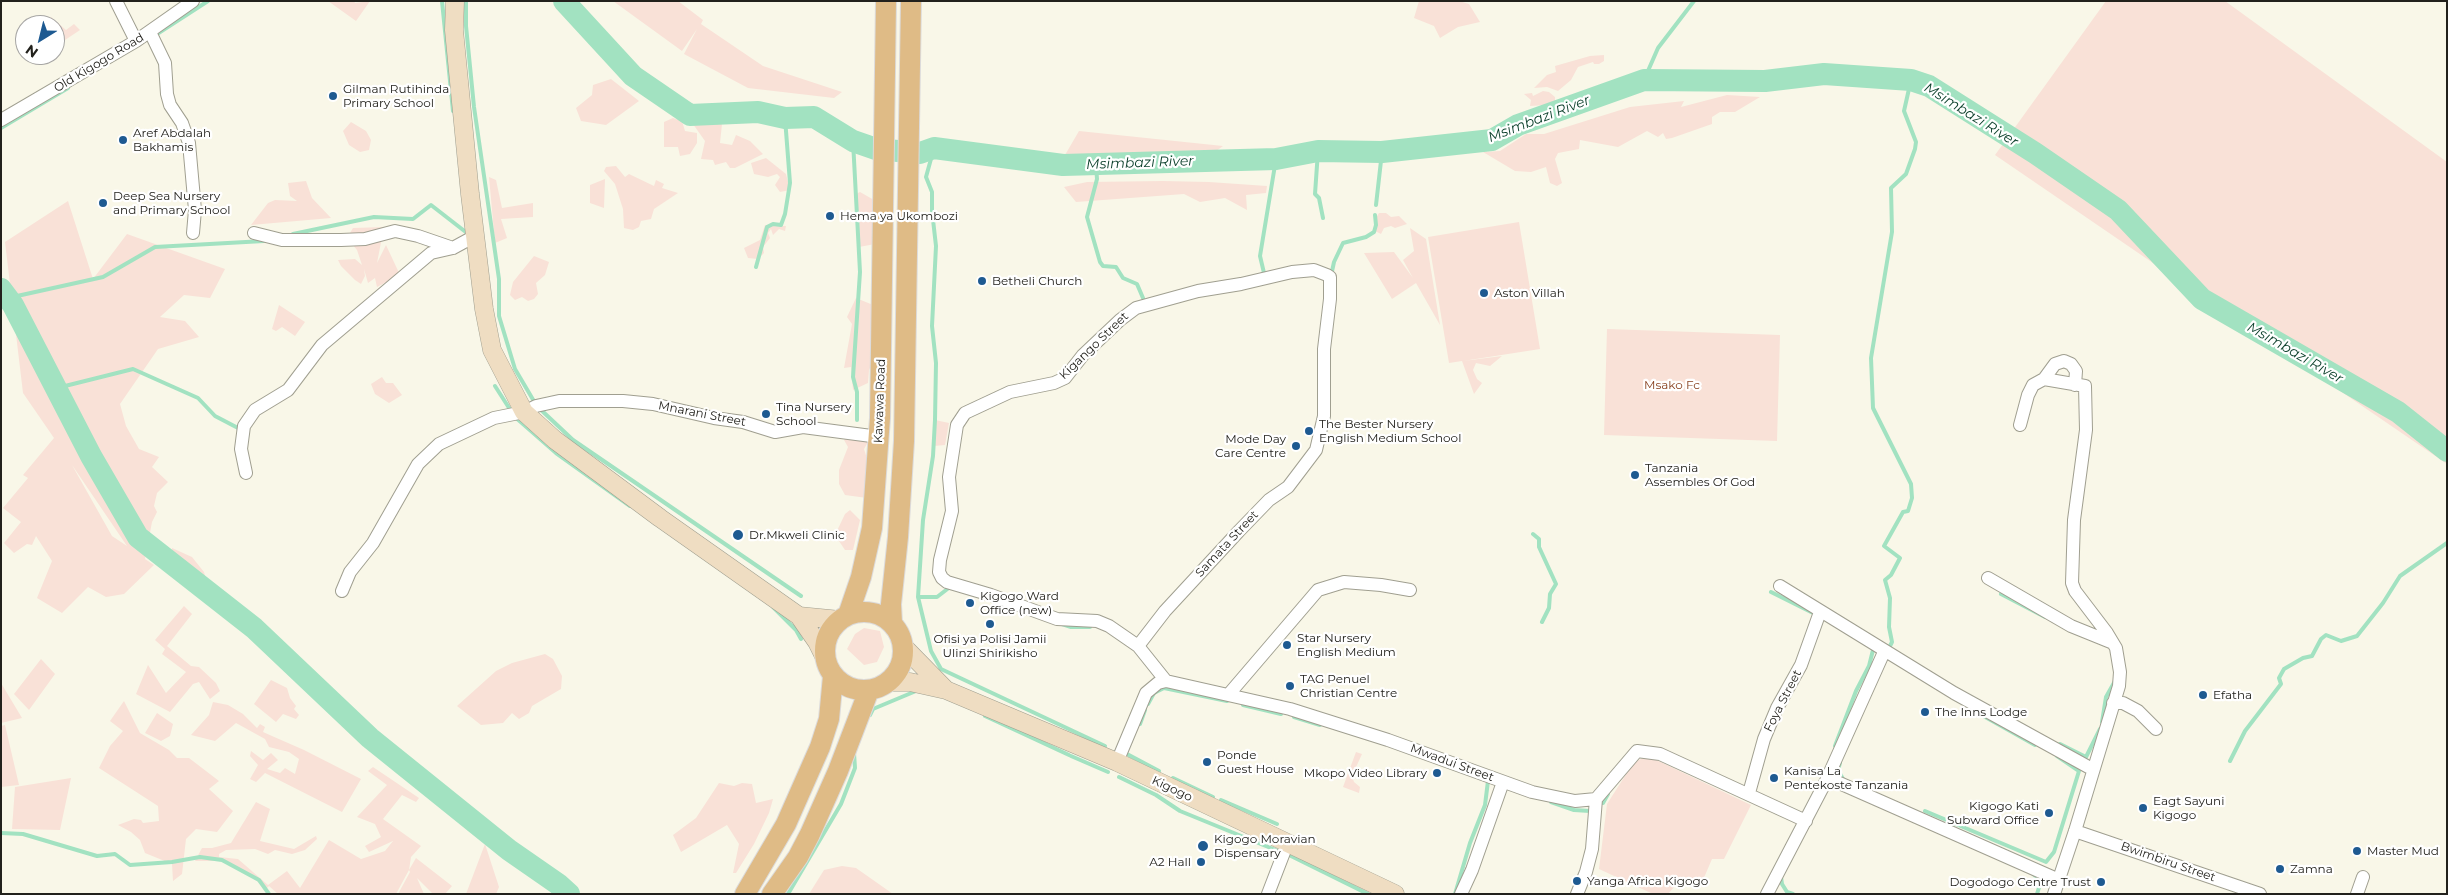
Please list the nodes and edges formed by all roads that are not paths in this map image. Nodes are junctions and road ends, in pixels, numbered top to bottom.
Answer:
1 (116, 1) edge
2 (193, 1) edge
3 (455, 1) edge
4 (886, 1) edge
5 (911, 1) edge
6 (150, 32) junction
7 (136, 41) junction
8 (1, 120) edge
9 (193, 232) dead end
10 (254, 233) dead end
11 (475, 236) junction
12 (453, 248) junction
13 (1322, 273) joint
14 (2044, 379) junction
15 (2075, 385) junction
16 (524, 412) junction
17 (2020, 425) dead end
18 (879, 437) junction
19 (246, 473) dead end
20 (1988, 578) dead end
21 (1780, 586) dead end
22 (1410, 590) dead end
23 (342, 591) dead end
24 (1820, 612) junction
25 (799, 616) junction
26 (844, 618) junction
27 (892, 623) junction
28 (2112, 643) junction
29 (903, 646) junction
30 (1138, 646) junction
31 (1884, 652) junction
32 (830, 668) junction
33 (1166, 681) junction
34 (889, 682) junction
35 (869, 690) junction
36 (946, 690) junction
37 (1229, 694) junction
38 (2113, 703) junction
39 (2156, 729) dead end
40 (1117, 762) junction
41 (2092, 770) junction
42 (1828, 778) junction
43 (1503, 782) junction
44 (1749, 793) junction
45 (1596, 799) junction
46 (1806, 821) junction
47 (2075, 831) junction
48 (1288, 842) junction
49 (2363, 877) dead end
50 (2059, 880) junction
51 (1772, 892) edge
52 (745, 894) edge
53 (772, 894) edge
54 (1268, 894) edge
55 (1395, 894) edge
56 (1461, 894) edge
57 (1577, 894) edge
58 (2054, 894) edge
59 (2260, 894) edge
60 (2357, 894) edge

1 - 7 street
2 - 6 street, Old Kigogo Road
3 - 11 street
4 - 18 main road, Kawawa Road
5 - 27 main road, Kawawa Road
6 - 7 street, Old Kigogo Road
6 - 9 street
7 - 8 street, Old Kigogo Road
10 - 12 street
11 - 12 street
11 - 16 street
12 - 19 street
13 - 30 street, Samata Street
13 - 30 street, Kigango Street
14 - 15 street
14 - 15 street
14 - 17 street
15 - 28 street
16 - 18 street, Mnarani Street
16 - 23 street, Mnarani Street
16 - 25 street
18 - 26 main road, Kawawa Road
20 - 28 street
21 - 24 street
22 - 37 street
24 - 31 street
24 - 44 street, Foya Street
25 - 26 street
25 - 32 street
26 - 27 main road
26 - 32 main road
27 - 29 main road
28 - 38 street
29 - 34 main road
29 - 36 street
30 - 33 street, Kigango Street
31 - 41 street
31 - 42 street
32 - 35 main road
32 - 52 main road
33 - 37 street, Mwadui Street
33 - 40 street
34 - 35 main road
34 - 36 street
35 - 53 main road
36 - 40 street, Kigogo
37 - 43 street, Mwadui Street
38 - 39 street
38 - 41 street
40 - 48 street, Kigogo
41 - 47 street
42 - 46 street
42 - 50 street
43 - 45 street, Mwadui Street
43 - 56 street
44 - 45 street
44 - 46 street
45 - 57 street
46 - 51 street
47 - 50 street
47 - 59 street, Bwimbiru Street
48 - 54 street
48 - 55 street, Kigogo
49 - 60 street
50 - 58 street

